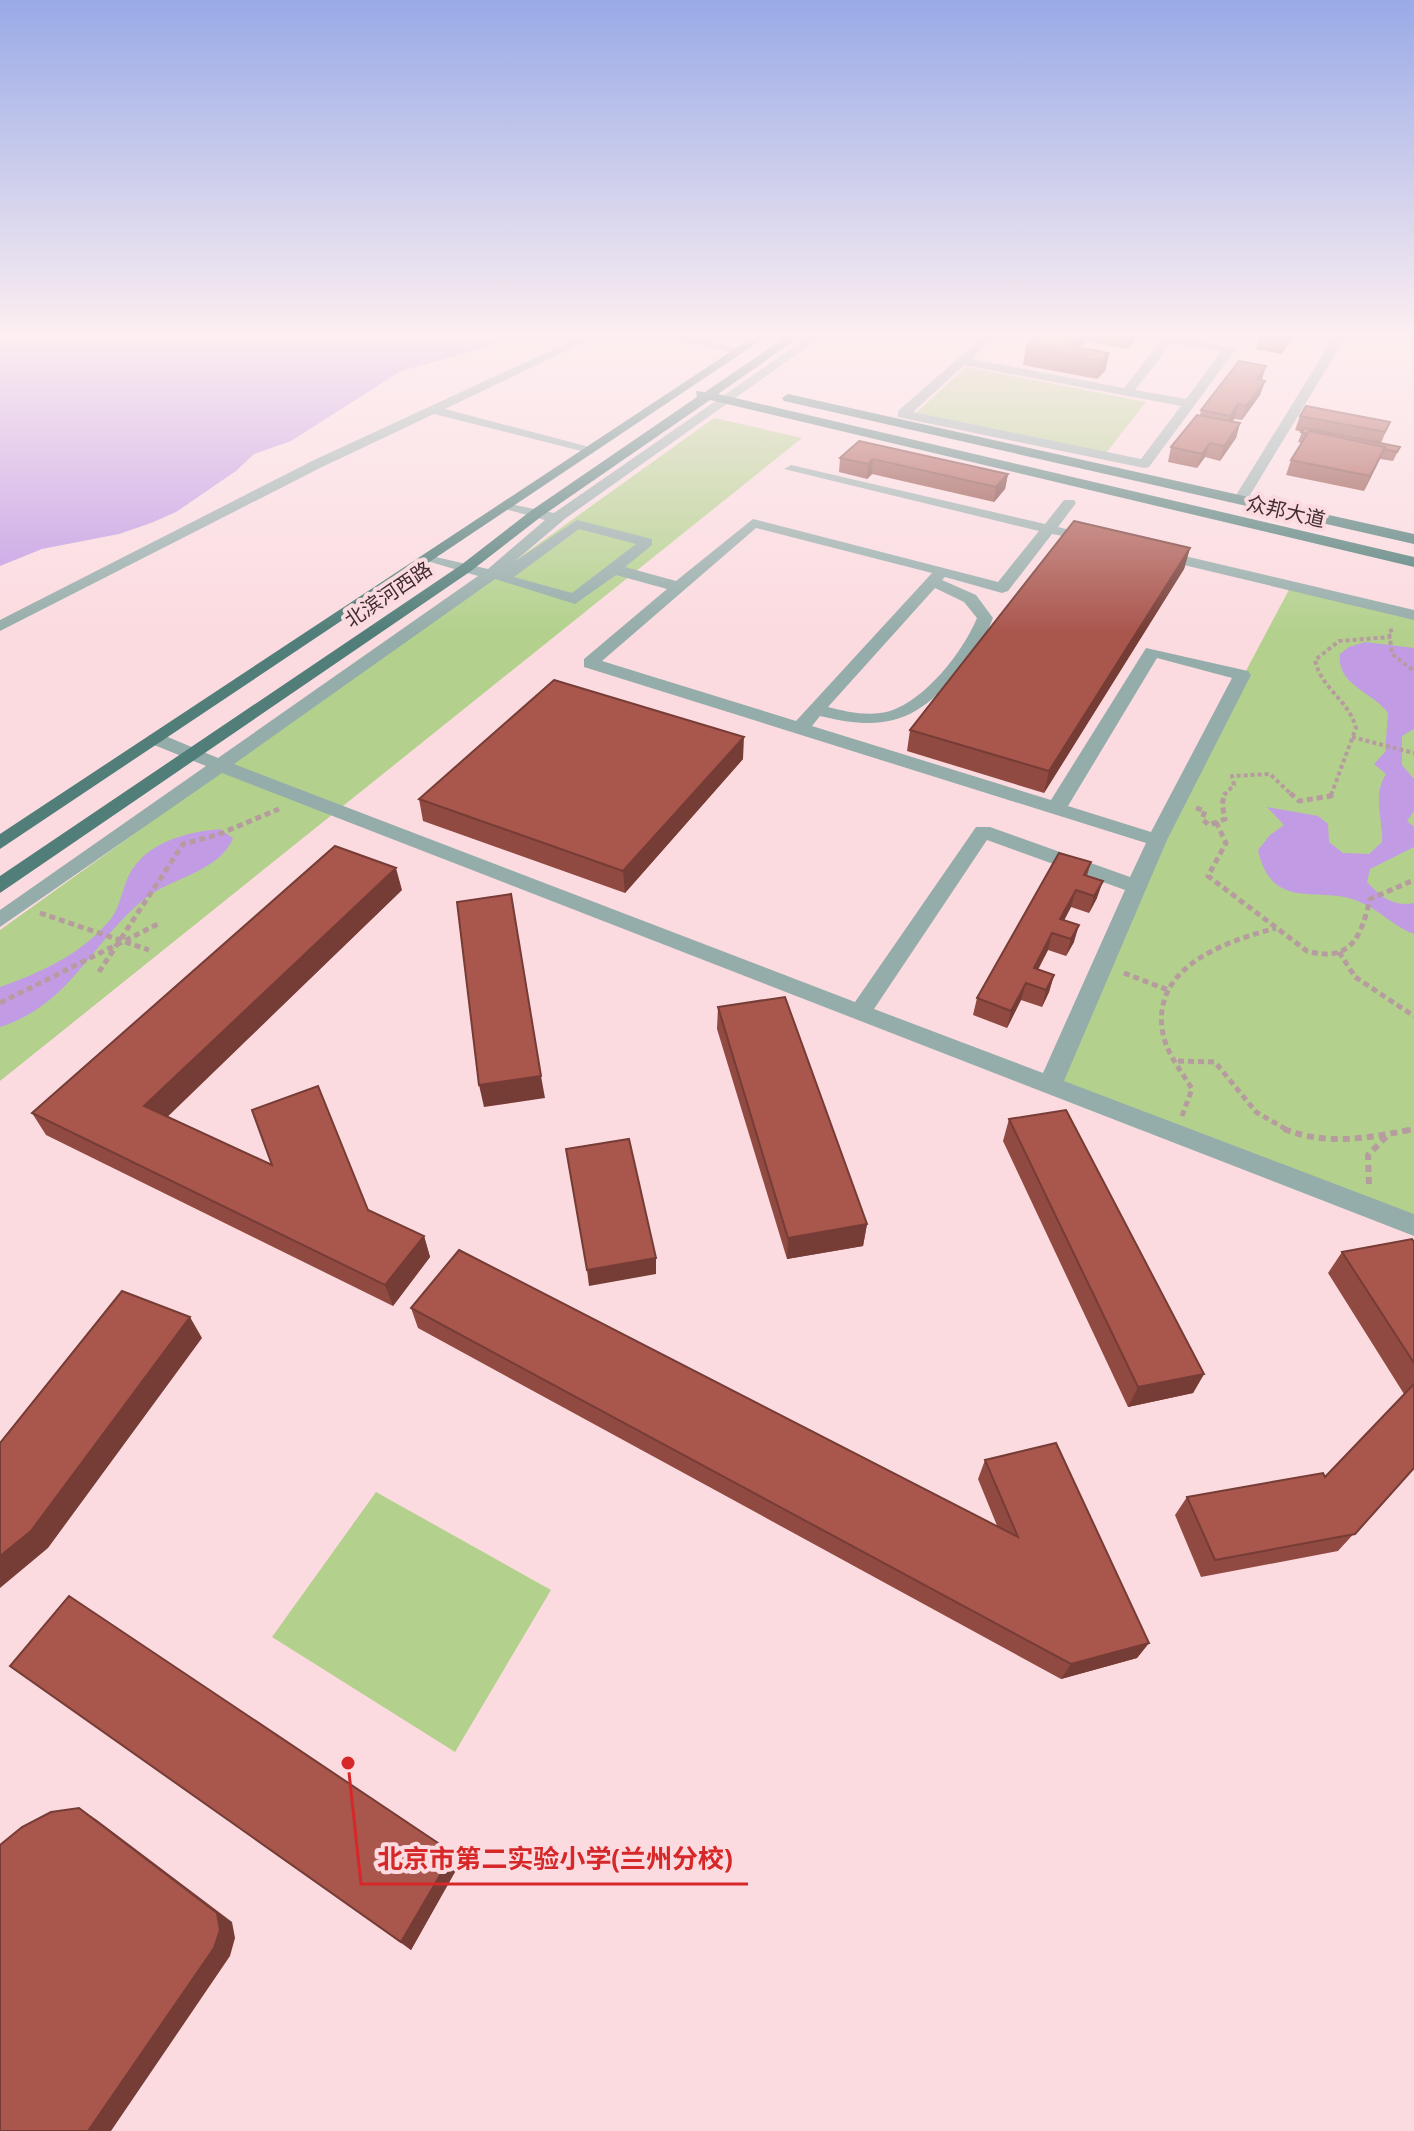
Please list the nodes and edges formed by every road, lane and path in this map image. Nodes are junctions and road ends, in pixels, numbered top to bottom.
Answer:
1 (380, 434) edge
2 (525, 434) edge
3 (613, 434) edge
4 (664, 434) edge
5 (673, 434) edge
6 (902, 434) edge
7 (949, 434) edge
8 (1002, 434) edge
9 (1167, 434) edge
10 (1280, 434) edge
11 (588, 451) junction
12 (791, 469) dead end
13 (1240, 500) junction
14 (1069, 503) dead end
15 (510, 506) junction
16 (537, 513) junction
17 (556, 518) junction
18 (577, 524) junction
19 (1048, 529) junction
20 (1414, 539) edge
21 (1109, 543) edge
22 (1140, 551) edge
23 (432, 558) junction
24 (1414, 562) edge
25 (466, 568) junction
26 (613, 569) junction
27 (496, 577) junction
28 (937, 577) junction
29 (679, 587) junction
30 (1414, 615) edge
31 (0, 626) edge
32 (1414, 671) edge
33 (817, 710) junction
34 (800, 728) junction
35 (1352, 737) junction
36 (156, 739) junction
37 (192, 753) junction
38 (1414, 753) edge
39 (219, 764) junction
40 (302, 799) junction
41 (1177, 801) junction
42 (1056, 809) junction
43 (1216, 822) junction
44 (4, 835) edge
45 (1157, 840) junction
46 (1414, 880) edge
47 (0, 886) edge
48 (1137, 887) junction
49 (20, 906) junction
50 (0, 920) edge
51 (160, 923) dead end
52 (1277, 927) junction
53 (118, 940) junction
54 (149, 950) dead end
55 (1339, 952) junction
56 (1102, 965) junction
57 (99, 972) dead end
58 (1168, 990) junction
59 (0, 1003) edge
60 (861, 1011) junction
61 (1414, 1016) edge
62 (1177, 1060) junction
63 (1050, 1084) junction
64 (1414, 1129) edge
65 (1177, 1133) junction
66 (1388, 1134) junction
67 (1375, 1210) junction
68 (1414, 1225) edge

1 - 31 street
2 - 11 street
3 - 11 main road, 北滨河西路
4 - 16 main road, 北滨河西路
5 - 17 street
6 - 24 main road, 众邦大道
7 - 13 main road, 众邦大道
8 - 9 street
10 - 13 street
11 - 15 main road, 北滨河西路
12 - 19 street
13 - 20 main road, 众邦大道
14 - 19 street
15 - 16 street
15 - 23 main road, 北滨河西路
16 - 17 street
16 - 25 main road, 北滨河西路
17 - 18 street
17 - 27 street
18 - 26 street
18 - 27 street
19 - 21 street
19 - 28 street
22 - 30 street
23 - 25 street
23 - 36 main road, 北滨河西路
25 - 27 street
25 - 37 main road, 北滨河西路
26 - 27 street
26 - 29 street
27 - 39 street
28 - 29 street
28 - 33 street
28 - 33 street
29 - 34 street
32 - 35 path
33 - 34 street
34 - 42 street
35 - 38 path
35 - 43 path
36 - 37 street
36 - 44 main road, 北滨河西路
37 - 39 street
37 - 47 main road, 北滨河西路
39 - 40 street
39 - 49 street
40 - 53 path
40 - 60 street
41 - 42 street
41 - 43 path
41 - 45 street
42 - 45 street
43 - 52 path
45 - 48 street
46 - 55 path
48 - 56 street
48 - 60 street
49 - 50 street
49 - 53 path
51 - 53 path
52 - 55 path
52 - 58 path
53 - 54 path
53 - 57 path
53 - 59 path
55 - 61 path
56 - 58 path
56 - 63 street
58 - 62 path
60 - 63 street
62 - 65 path
62 - 66 path
63 - 65 street
64 - 66 path
65 - 67 street
66 - 67 path
67 - 68 street

